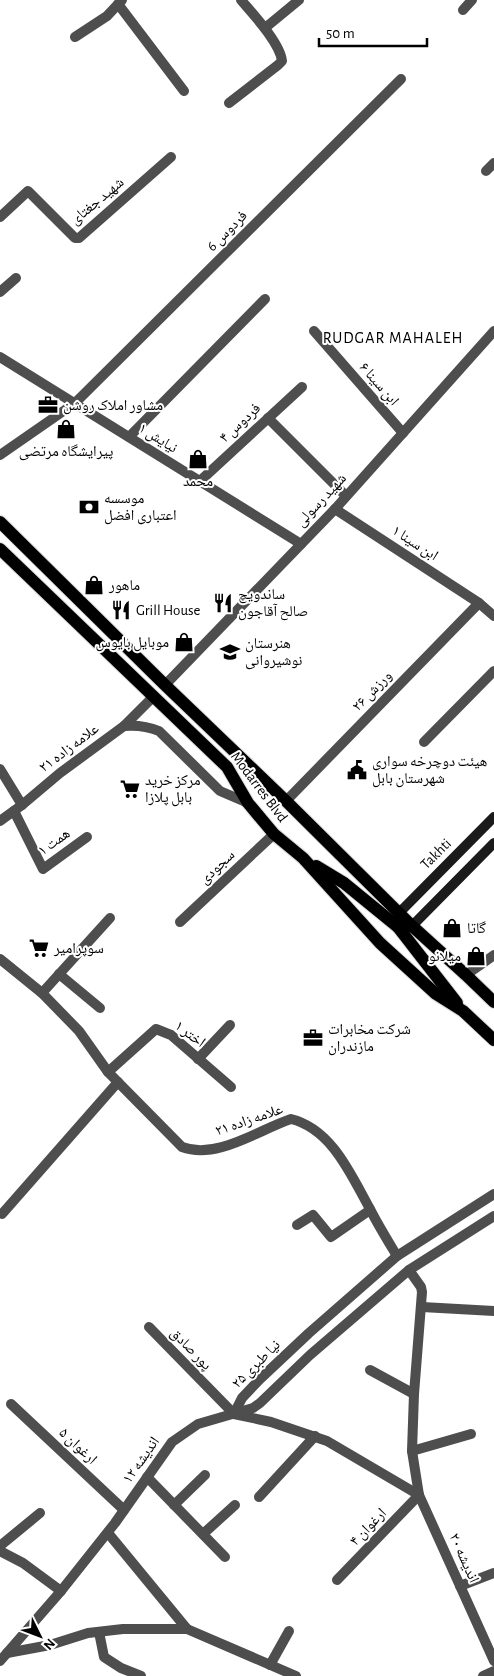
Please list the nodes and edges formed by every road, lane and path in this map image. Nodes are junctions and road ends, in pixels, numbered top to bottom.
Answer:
1 (241, 0) edge
2 (299, 0) edge
3 (472, 0) edge
4 (120, 2) edge
5 (463, 10) dead end
6 (265, 28) junction
7 (75, 37) dead end
8 (401, 79) dead end
9 (184, 91) dead end
10 (229, 103) dead end
11 (171, 157) dead end
12 (494, 163) edge
13 (486, 171) dead end
14 (0, 216) edge
15 (16, 278) dead end
16 (0, 292) edge
17 (265, 299) dead end
18 (494, 330) edge
19 (314, 331) dead end
20 (0, 357) edge
21 (302, 387) dead end
22 (75, 404) junction
23 (268, 418) junction
24 (403, 432) junction
25 (130, 438) junction
26 (0, 455) edge
27 (200, 481) junction
28 (346, 496) junction
29 (334, 509) junction
30 (0, 522) edge
31 (301, 544) junction
32 (0, 549) edge
33 (479, 603) junction
34 (494, 616) edge
35 (494, 671) edge
36 (165, 685) junction
37 (154, 696) junction
38 (124, 726) junction
39 (424, 742) dead end
40 (0, 770) edge
41 (286, 801) junction
42 (248, 804) junction
43 (18, 808) junction
44 (494, 817) edge
45 (0, 821) edge
46 (274, 834) junction
47 (87, 837) dead end
48 (494, 843) edge
49 (303, 858) junction
50 (399, 913) junction
51 (110, 918) dead end
52 (180, 922) dead end
53 (412, 926) junction
54 (398, 927) junction
55 (494, 955) edge
56 (0, 959) edge
57 (59, 974) junction
58 (466, 975) junction
59 (42, 993) junction
60 (494, 1002) edge
61 (100, 1008) dead end
62 (463, 1011) junction
63 (230, 1024) dead end
64 (494, 1040) edge
65 (198, 1059) junction
66 (108, 1072) junction
67 (118, 1082) junction
68 (231, 1087) dead end
69 (490, 1197) edge
70 (370, 1210) junction
71 (2, 1214) dead end
72 (494, 1216) edge
73 (297, 1225) dead end
74 (397, 1256) junction
75 (409, 1270) junction
76 (422, 1307) junction
77 (494, 1311) edge
78 (149, 1327) dead end
79 (370, 1370) dead end
80 (414, 1394) junction
81 (11, 1404) dead end
82 (234, 1414) junction
83 (471, 1434) dead end
84 (315, 1436) junction
85 (412, 1451) junction
86 (205, 1475) dead end
87 (147, 1477) junction
88 (419, 1495) junction
89 (259, 1497) dead end
90 (174, 1505) junction
91 (235, 1505) dead end
92 (124, 1510) junction
93 (40, 1513) dead end
94 (108, 1533) junction
95 (203, 1534) junction
96 (0, 1546) edge
97 (0, 1551) edge
98 (225, 1556) dead end
99 (494, 1573) edge
100 (337, 1580) dead end
101 (460, 1586) junction
102 (61, 1591) junction
103 (187, 1629) junction
104 (289, 1631) dead end
105 (99, 1632) junction
106 (8, 1653) junction
107 (0, 1661) edge
108 (494, 1661) edge
109 (270, 1665) junction
110 (494, 1671) edge
111 (141, 1676) edge
112 (296, 1676) edge
113 (483, 1676) edge

1 - 6 street
2 - 6 street
3 - 5 street
4 - 7 street
4 - 9 street
6 - 10 street
8 - 22 street, فردوس 6
11 - 14 street, شهید جغتای
12 - 13 street
15 - 16 street
17 - 25 street
18 - 24 street, شهید رسولی
19 - 24 street, ابن سینا ۶
20 - 22 street, نیایش ۱
21 - 23 street, فردوس ۴
22 - 25 street, نیایش ۱
22 - 26 street, فردوس 6
23 - 27 street, فردوس ۴
23 - 28 street
24 - 28 street, شهید رسولی
25 - 27 street, نیایش ۱
27 - 31 street, نیایش ۱
28 - 29 street, شهید رسولی
29 - 31 street, شهید رسولی
29 - 33 street, ابن سینا ۱
30 - 36 main road, Modarres Blvd
31 - 36 street, شهید رسولی
32 - 37 main road, Modarres Blvd
33 - 34 street, ابن سینا ۱
33 - 41 street, ورزش ۲۶
35 - 39 street
36 - 41 main road, Modarres Blvd
37 - 38 street, علامه زاده ۲۱
37 - 42 main road, Modarres Blvd
38 - 42 street
38 - 43 street, علامه زاده ۲۱
40 - 43 street
41 - 50 main road, Modarres Blvd
42 - 46 main road, Modarres Blvd
43 - 45 street, علامه زاده ۲۱
43 - 47 street, همت ۱
44 - 50 main road, Takhti
46 - 49 main road, Modarres Blvd
46 - 52 street, سجودی
48 - 53 main road
49 - 54 main road
49 - 62 main road, Modarres Blvd
50 - 53 main road, Modarres Blvd
50 - 54 main road
51 - 57 street
53 - 54 main road
53 - 58 main road, Modarres Blvd
54 - 62 main road
55 - 58 street
56 - 59 street, علامه زاده ۲۱
57 - 59 street
57 - 61 street
58 - 60 main road, Modarres Blvd
59 - 66 street, علامه زاده ۲۱
62 - 64 main road, Modarres Blvd
63 - 65 street
65 - 66 street, اختر ۱
65 - 68 street, اختر ۱
66 - 67 street, علامه زاده ۲۱
67 - 70 street, علامه زاده ۲۱
67 - 71 street
69 - 72 street
69 - 74 street, نیا طبری ۲۵
70 - 73 street
70 - 74 street, علامه زاده ۲۱
72 - 75 street, نیا طبری ۲۵
74 - 82 street, نیا طبری ۲۵
75 - 76 street, اندیشه ۲۰
75 - 82 street, نیا طبری ۲۵
76 - 77 street
76 - 80 street, اندیشه ۲۰
78 - 82 street, پور صادق
79 - 80 street
80 - 85 street, اندیشه ۲۰
81 - 92 street, ارغوان ۵
82 - 84 street, اندیشه ۱۲
82 - 87 street, اندیشه ۱۲
83 - 85 street
84 - 88 street, اندیشه ۱۲
84 - 89 street
85 - 88 street, اندیشه ۲۰
86 - 90 street
87 - 90 street
87 - 92 street, اندیشه ۱۲
88 - 100 street, ارغوان ۴
88 - 101 street, اندیشه ۲۰
90 - 95 street
91 - 95 street
92 - 94 street, اندیشه ۱۲
93 - 96 street
94 - 102 street, اندیشه ۱۲
94 - 103 street
95 - 98 street
97 - 102 street
99 - 101 street
101 - 108 street, اندیشه ۲۰
102 - 106 street, اندیشه ۱۲
103 - 105 street
103 - 109 street
104 - 109 street
105 - 106 street
105 - 111 street
106 - 107 street, اندیشه ۱۲
109 - 112 street
110 - 113 street

